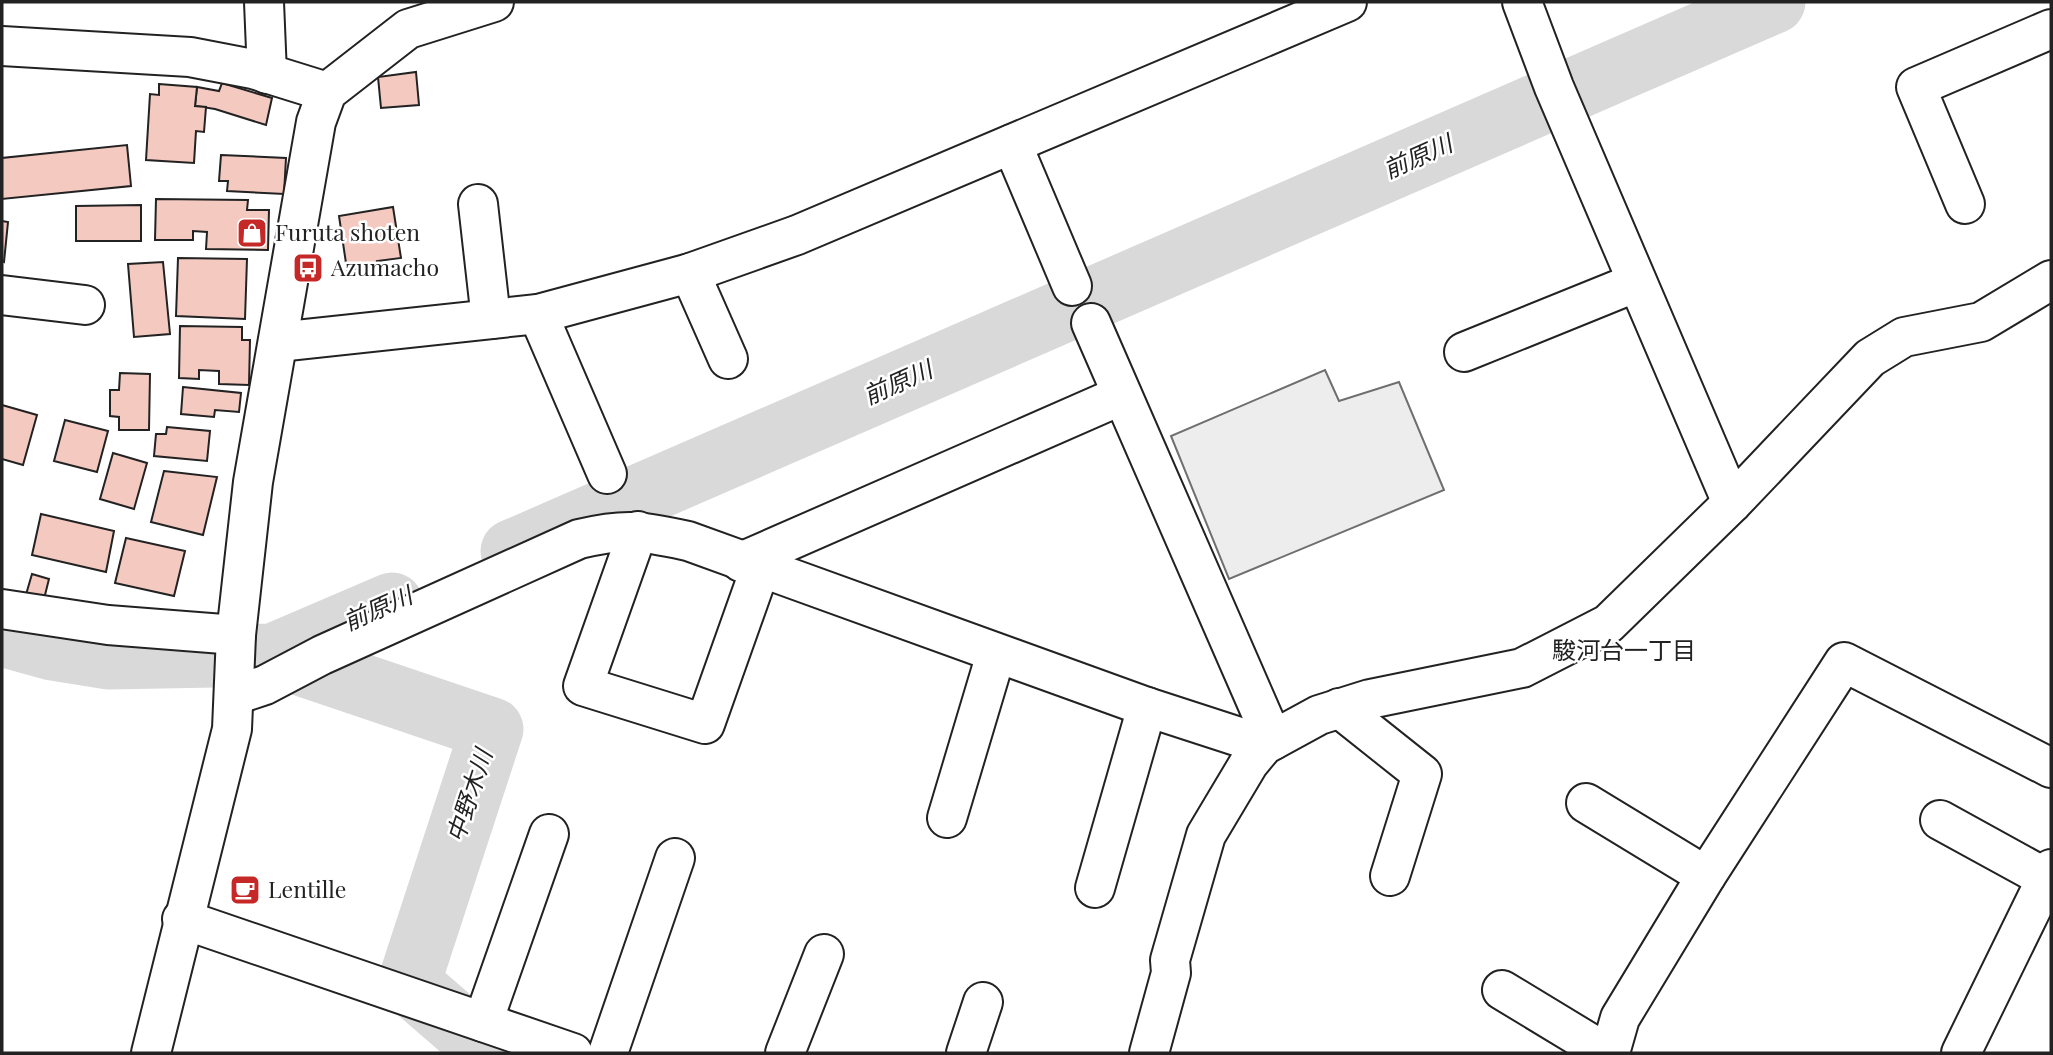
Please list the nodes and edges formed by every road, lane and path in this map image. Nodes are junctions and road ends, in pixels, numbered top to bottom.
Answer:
1 (264, 2) edge
2 (494, 2) edge
3 (1347, 2) edge
4 (1522, 2) edge
5 (2051, 29) edge
6 (2, 46) edge
7 (268, 74) junction
8 (327, 92) junction
9 (1012, 144) junction
10 (478, 204) dead end
11 (1965, 204) dead end
12 (690, 273) junction
13 (2051, 280) edge
14 (1637, 282) junction
15 (1072, 286) dead end
16 (2, 295) edge
17 (85, 305) dead end
18 (538, 314) junction
19 (491, 319) junction
20 (1091, 323) dead end
21 (278, 342) junction
22 (1464, 352) dead end
23 (727, 359) dead end
24 (1122, 395) junction
25 (607, 474) dead end
26 (1732, 503) junction
27 (638, 531) junction
28 (750, 565) junction
29 (2, 609) edge
30 (996, 654) junction
31 (236, 664) junction
32 (1147, 707) junction
33 (1339, 708) junction
34 (1269, 742) junction
35 (2051, 768) edge
36 (1586, 803) dead end
37 (947, 818) dead end
38 (1940, 820) dead end
39 (549, 834) dead end
40 (675, 858) dead end
41 (1390, 876) dead end
42 (1706, 876) junction
43 (2050, 876) edge
44 (1095, 888) dead end
45 (182, 919) junction
46 (824, 954) dead end
47 (1502, 990) dead end
48 (983, 1002) dead end
49 (483, 1022) junction
50 (151, 1053) edge
51 (573, 1053) edge
52 (608, 1053) edge
53 (785, 1053) edge
54 (966, 1053) edge
55 (1149, 1053) edge
56 (1608, 1053) edge
57 (1961, 1053) edge

1 - 7 street
2 - 8 street
3 - 9 street
4 - 14 street
5 - 11 street
6 - 7 street
7 - 8 street
8 - 21 street
9 - 12 street
9 - 15 street
10 - 19 street
12 - 18 street
12 - 23 street
13 - 26 street
14 - 22 street
14 - 26 street
16 - 17 street
18 - 19 street
18 - 25 street
19 - 21 street
20 - 24 street
21 - 31 street
24 - 28 street
24 - 34 street
26 - 33 street
27 - 28 street
27 - 28 street
27 - 31 street
28 - 30 street
29 - 31 street
30 - 32 street
30 - 37 street
31 - 45 street
32 - 34 street
32 - 44 street
33 - 34 street
33 - 41 street
34 - 55 street
35 - 42 street
36 - 42 street
38 - 43 street
39 - 49 street
40 - 52 street
42 - 56 street
43 - 57 street
45 - 49 street
45 - 50 street
46 - 53 street
47 - 56 street
48 - 54 street
49 - 51 street

